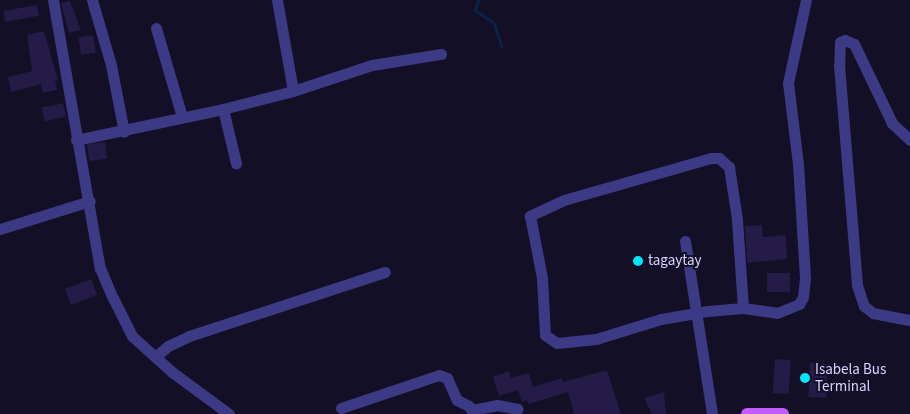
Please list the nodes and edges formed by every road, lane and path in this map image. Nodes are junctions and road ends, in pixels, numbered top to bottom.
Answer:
1 (53, 0) edge
2 (92, 0) edge
3 (277, 0) edge
4 (806, 0) edge
5 (156, 28) dead end
6 (441, 54) dead end
7 (293, 91) junction
8 (223, 109) junction
9 (182, 117) junction
10 (124, 132) junction
11 (76, 140) junction
12 (910, 140) edge
13 (236, 163) dead end
14 (90, 201) junction
15 (0, 229) edge
16 (685, 241) dead end
17 (385, 272) dead end
18 (743, 308) junction
19 (698, 313) junction
20 (910, 320) edge
21 (155, 357) junction
22 (341, 408) dead end
23 (518, 409) dead end
24 (473, 412) edge
25 (229, 414) edge
26 (712, 414) edge
27 (747, 414) edge
28 (783, 414) edge

1 - 11 street
2 - 10 street
3 - 7 street
4 - 18 street
5 - 9 street
6 - 7 street
7 - 8 street
8 - 9 street
8 - 13 street
9 - 10 street
10 - 11 street
11 - 14 street
12 - 20 street
14 - 15 street
14 - 21 street
16 - 19 street
17 - 21 street
18 - 19 street
18 - 19 street
19 - 26 street
21 - 25 street
22 - 24 street
23 - 24 street
27 - 28 main road

